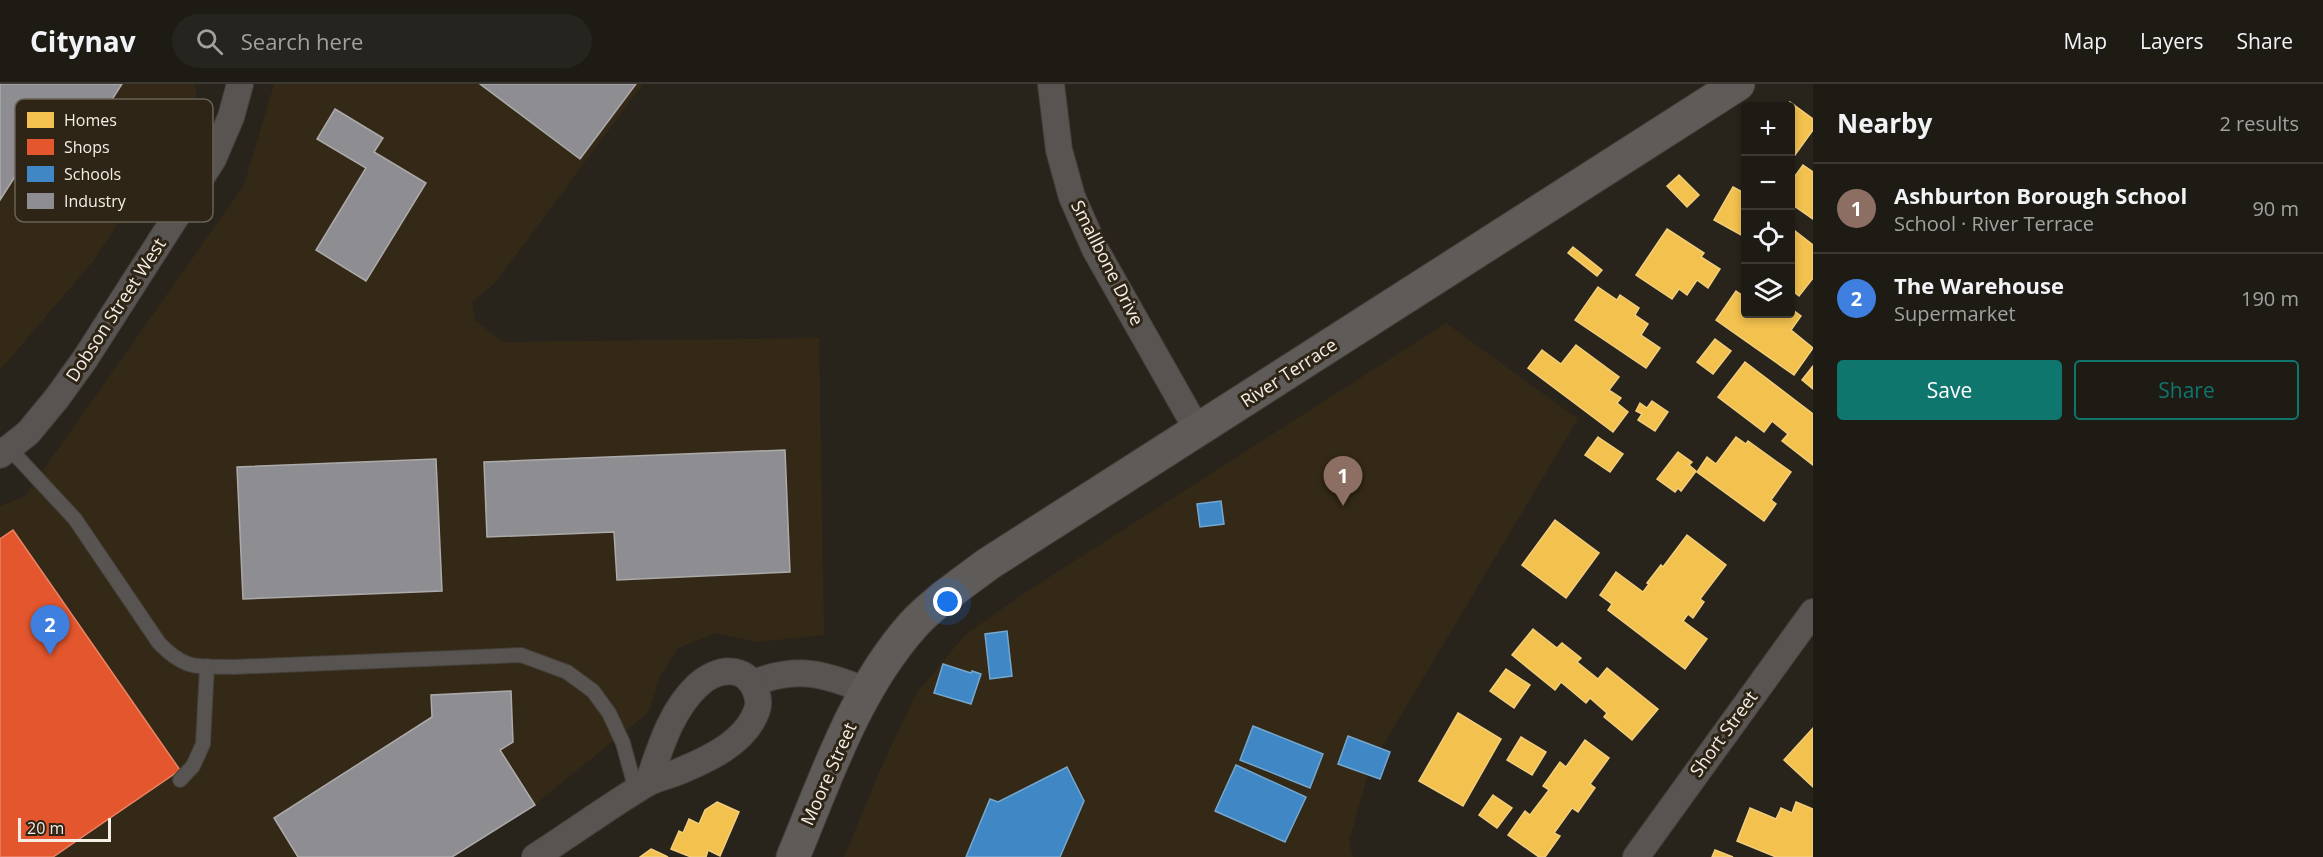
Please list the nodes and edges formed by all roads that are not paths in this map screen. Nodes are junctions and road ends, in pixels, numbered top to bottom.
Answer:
1 (240, 84) edge
2 (1051, 84) edge
3 (1738, 84) edge
4 (213, 159) edge
5 (172, 222) edge
6 (1198, 431) junction
7 (5, 452) edge
8 (1813, 612) edge
9 (207, 666) junction
10 (753, 683) junction
11 (867, 691) junction
12 (180, 780) dead end
13 (642, 787) junction
14 (535, 857) edge
15 (793, 857) edge
16 (1636, 857) edge

1 - 4 street, Dobson Street West
2 - 6 street, Smallbone Drive
3 - 6 main road, River Terrace
5 - 7 street, Dobson Street West
6 - 11 main road, River Terrace
7 - 9 lane
8 - 16 street, Short Street
9 - 12 lane
9 - 13 lane
10 - 11 street
10 - 13 street
10 - 13 street
11 - 15 main road, Moore Street
13 - 14 street

